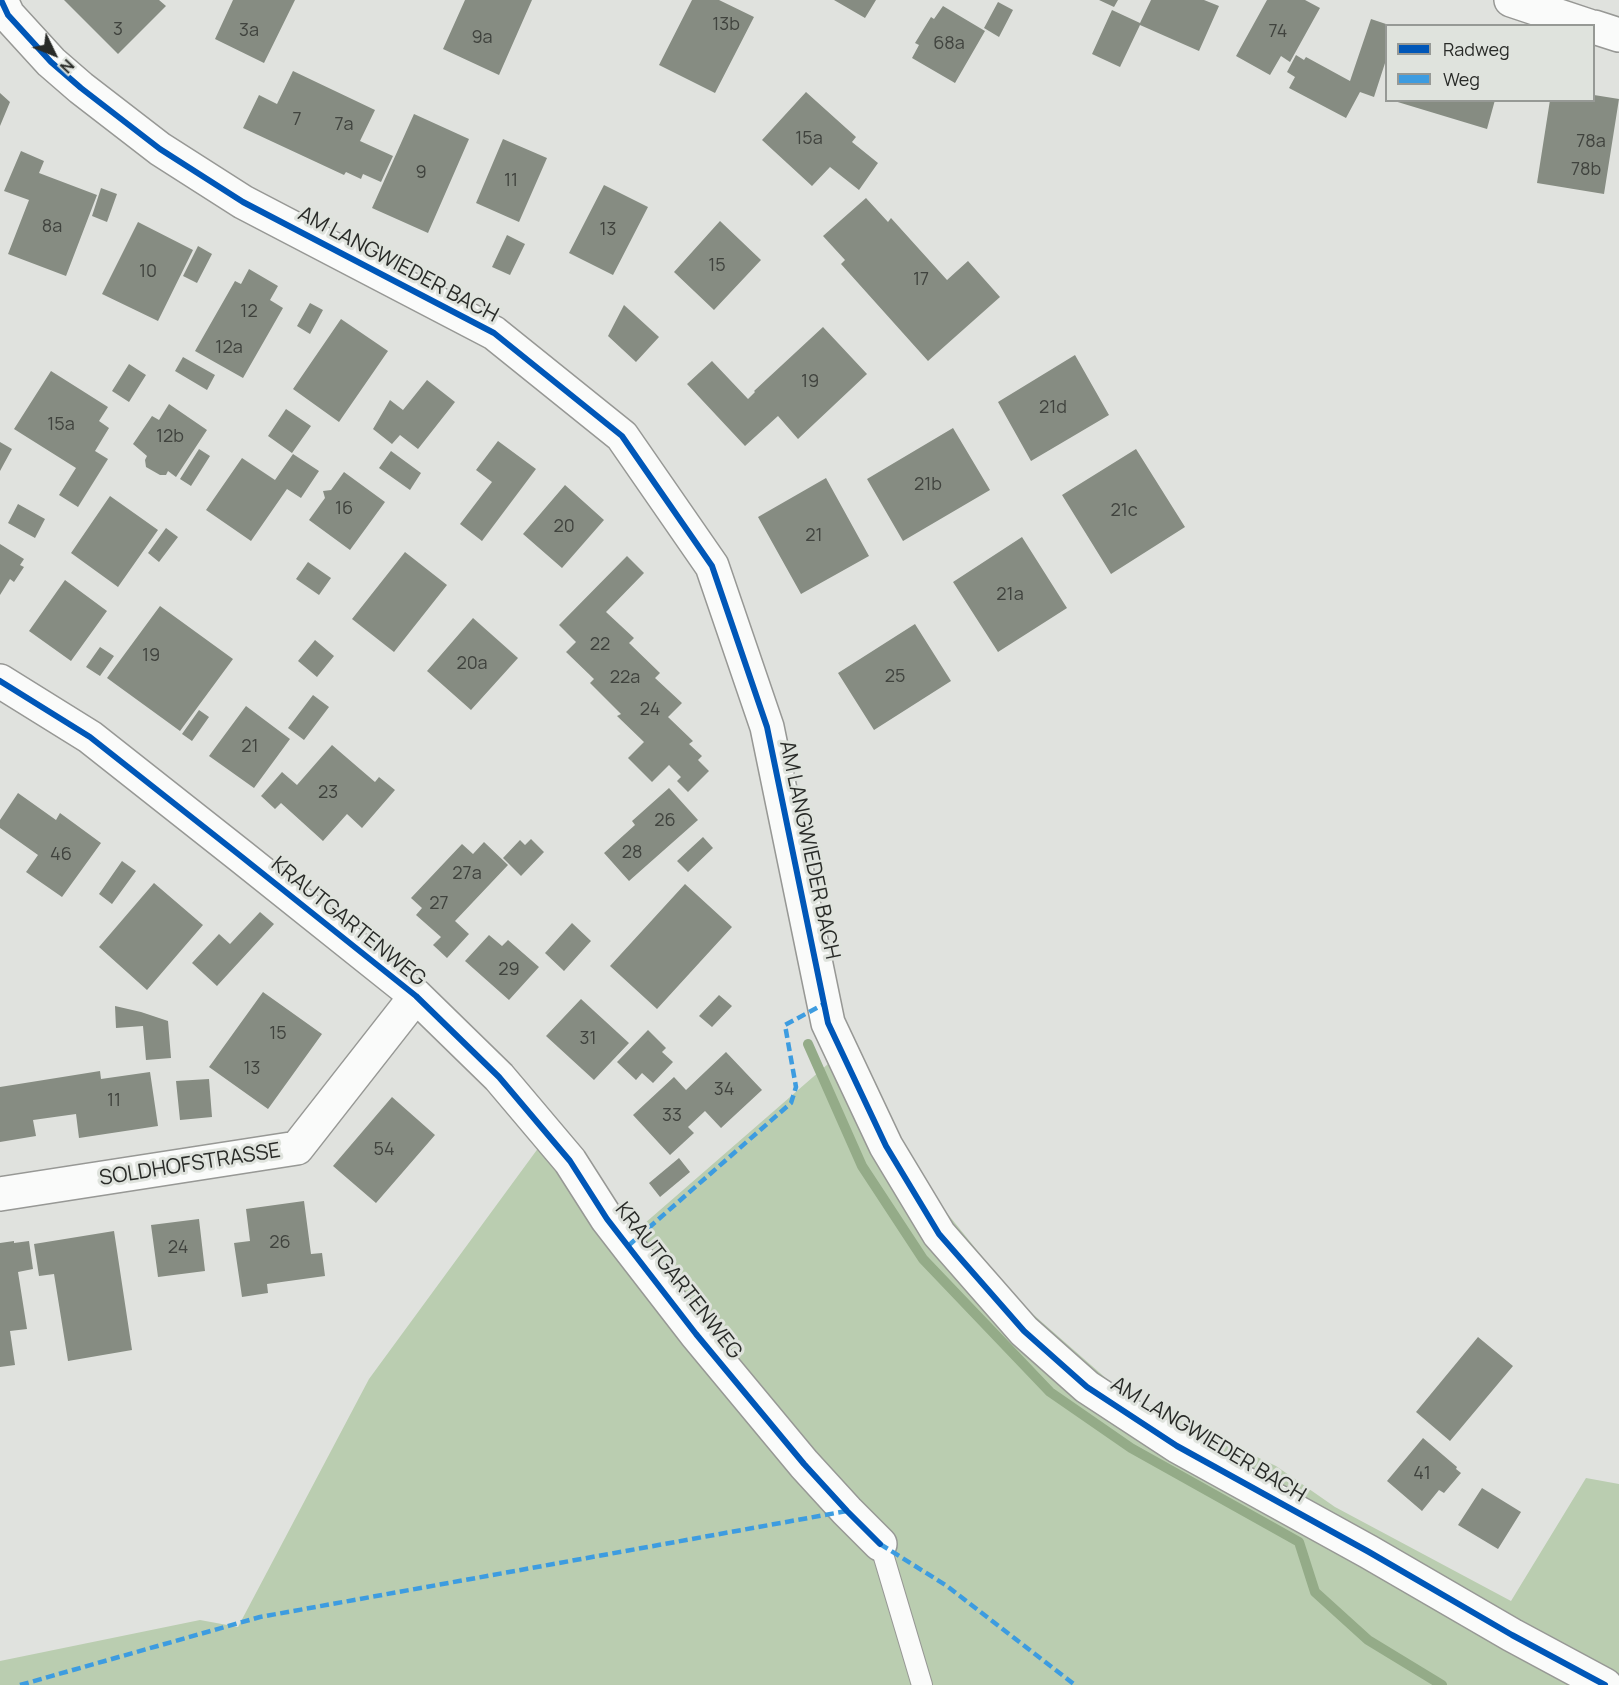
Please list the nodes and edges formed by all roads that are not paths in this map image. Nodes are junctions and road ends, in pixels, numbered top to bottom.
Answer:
1 (1, 0) edge
2 (1511, 0) edge
3 (1582, 24) edge
4 (1595, 28) edge
5 (1619, 35) edge
6 (0, 681) edge
7 (416, 996) junction
8 (0, 1194) edge
9 (880, 1544) joint
10 (922, 1685) edge
11 (1605, 1685) edge

1 - 11 street, AM LANGWIEDER BACH
2 - 3 street
4 - 5 street
6 - 7 street, KRAUTGARTENWEG
7 - 8 street, SOLDHOFSTRASSE
7 - 9 street, KRAUTGARTENWEG
9 - 10 lane

